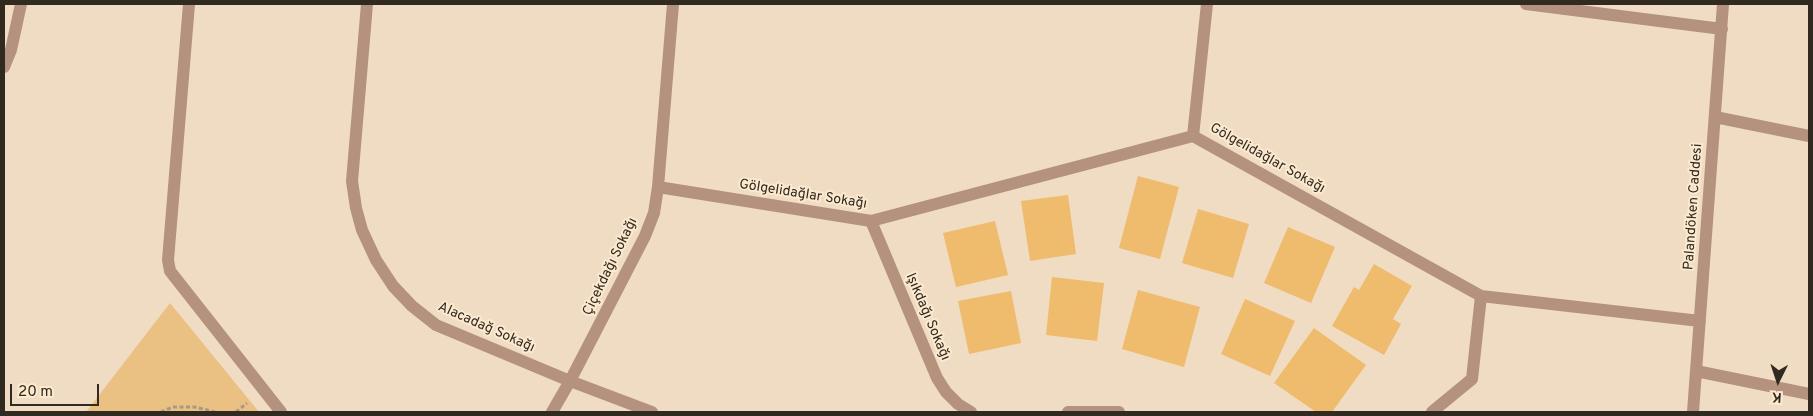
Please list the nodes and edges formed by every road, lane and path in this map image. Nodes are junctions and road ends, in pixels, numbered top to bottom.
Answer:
1 (21, 4) edge
2 (189, 4) edge
3 (367, 4) edge
4 (673, 4) edge
5 (1207, 4) edge
6 (1526, 4) edge
7 (1723, 4) edge
8 (1722, 29) junction
9 (4, 67) edge
10 (1715, 117) junction
11 (1193, 136) junction
12 (1809, 136) edge
13 (658, 186) junction
14 (871, 221) junction
15 (1481, 296) junction
16 (1700, 321) junction
17 (1696, 372) junction
18 (570, 381) junction
19 (1809, 394) edge
20 (161, 412) edge
21 (215, 412) edge
22 (281, 412) edge
23 (552, 412) edge
24 (652, 412) edge
25 (971, 412) edge
26 (1068, 412) edge
27 (1119, 412) edge
28 (1432, 412) edge
29 (1694, 412) edge

1 - 9 street
2 - 22 street
3 - 18 street, Alacadağ Sokağı
4 - 13 street, Çiçekdağı Sokağı
5 - 11 street
6 - 8 street
7 - 8 street, Palandöken Caddesi
8 - 10 street, Palandöken Caddesi
10 - 12 street
10 - 16 street, Palandöken Caddesi
11 - 14 street, Gölgelidağlar Sokağı
11 - 15 street, Gölgelidağlar Sokağı
13 - 14 street, Gölgelidağlar Sokağı
13 - 18 street, Çiçekdağı Sokağı
14 - 25 street, Işıkdağı Sokağı
15 - 16 street, Gölgelidağlar Sokağı
15 - 28 street
16 - 17 street, Palandöken Caddesi
17 - 19 street
17 - 29 street, Palandöken Caddesi
18 - 23 street, Çiçekdağı Sokağı
18 - 24 street, Alacadağ Sokağı
20 - 21 path
26 - 27 street

